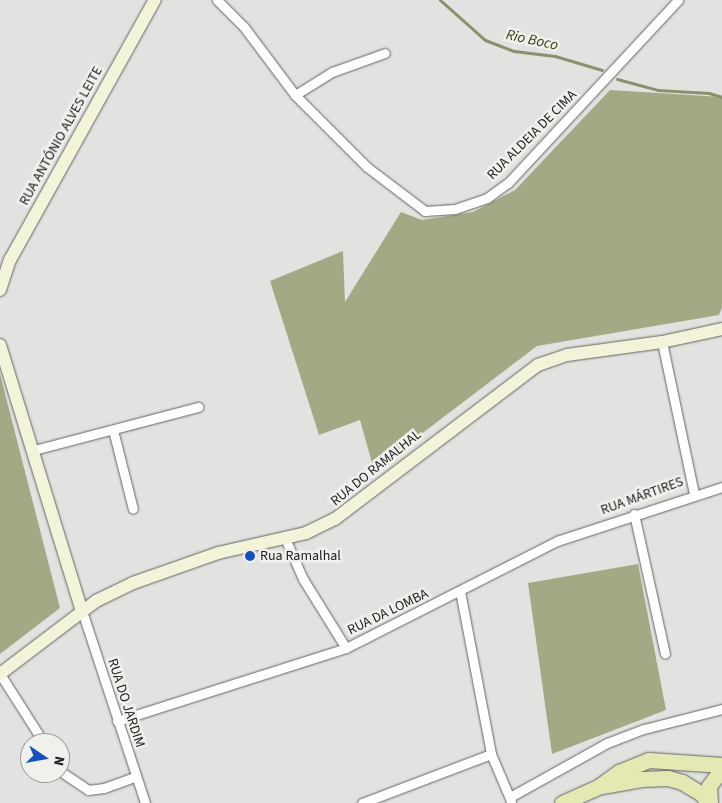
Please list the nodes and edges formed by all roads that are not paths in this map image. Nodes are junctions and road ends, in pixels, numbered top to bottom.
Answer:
1 (154, 0) edge
2 (217, 0) edge
3 (678, 0) edge
4 (385, 54) dead end
5 (295, 95) junction
6 (0, 290) edge
7 (722, 328) edge
8 (662, 342) junction
9 (0, 346) edge
10 (198, 407) dead end
11 (113, 430) junction
12 (34, 450) junction
13 (722, 486) edge
14 (694, 494) junction
15 (133, 509) dead end
16 (634, 514) junction
17 (285, 538) junction
18 (460, 591) junction
19 (82, 611) junction
20 (346, 648) junction
21 (665, 654) dead end
22 (0, 674) edge
23 (722, 708) edge
24 (117, 720) junction
25 (38, 733) edge
26 (491, 754) junction
27 (722, 767) edge
28 (135, 777) junction
29 (70, 778) edge
30 (598, 787) junction
31 (511, 800) edge
32 (145, 803) edge
33 (362, 803) edge
34 (562, 803) edge
35 (709, 803) edge

1 - 6 street, RUA ANTÓNIO ALVES LEITE
2 - 5 street, RUA ALDEIA DE CIMA
3 - 5 street, RUA ALDEIA DE CIMA
4 - 5 street
7 - 8 street, RUA DO RAMALHAL
8 - 14 street, RUA MÁRTIRES
8 - 17 street, RUA DO RAMALHAL
9 - 12 street
10 - 11 street
11 - 12 street
11 - 15 street
12 - 19 street
13 - 14 street
14 - 16 street, RUA MÁRTIRES
16 - 18 street, RUA MÁRTIRES
16 - 21 street
17 - 19 street, RUA DO RAMALHAL
17 - 20 street
18 - 20 street, RUA DA LOMBA
18 - 26 street
19 - 22 street, RUA DO RAMALHAL
19 - 24 street, RUA DO JARDIM
20 - 24 street, RUA DA LOMBA
22 - 25 street
23 - 31 street
24 - 28 street, RUA DO JARDIM
26 - 31 street
26 - 33 street
27 - 30 main road
27 - 35 main road
28 - 29 street
28 - 32 street, RUA DO JARDIM
30 - 34 main road
30 - 35 main road

